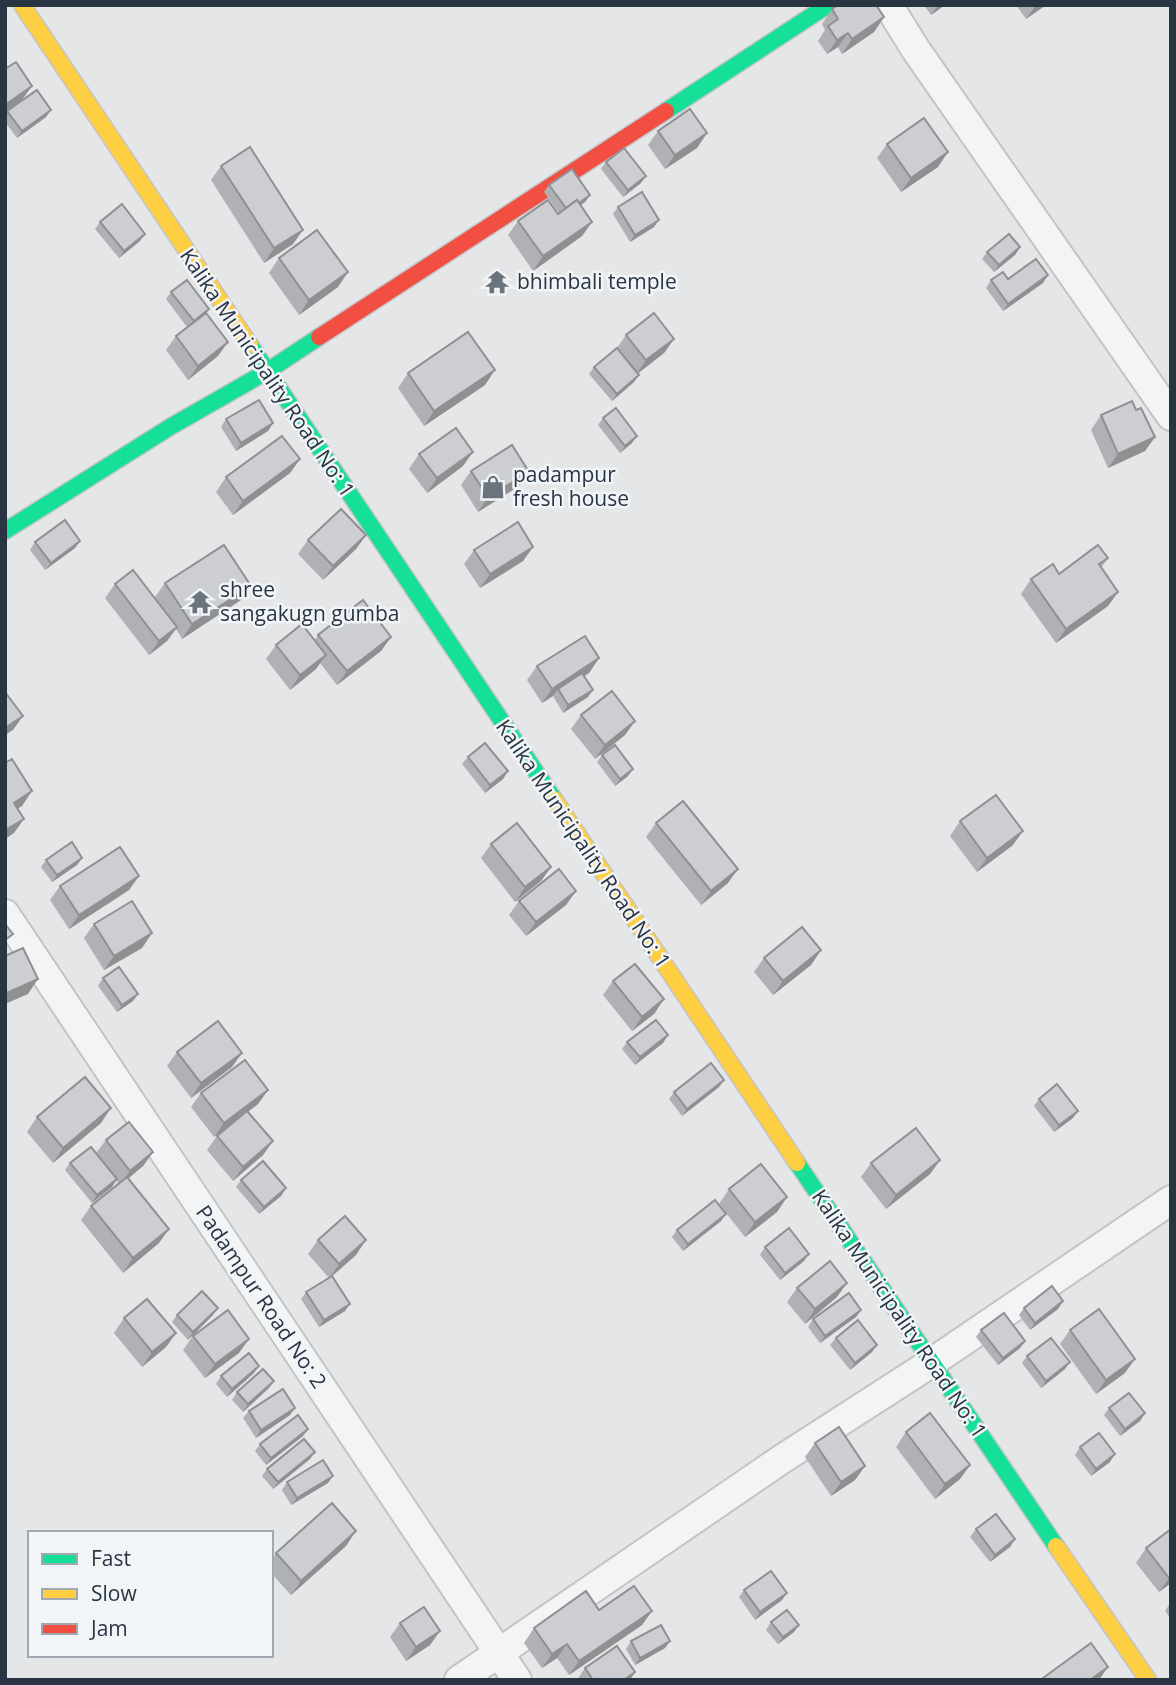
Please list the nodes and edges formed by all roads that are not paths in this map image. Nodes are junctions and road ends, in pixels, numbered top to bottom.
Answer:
1 (22, 5) edge
2 (828, 5) edge
3 (888, 5) edge
4 (266, 372) junction
5 (1171, 416) edge
6 (5, 531) edge
7 (5, 914) edge
8 (1171, 1200) edge
9 (931, 1363) junction
10 (499, 1654) junction
11 (459, 1680) edge
12 (517, 1680) edge
13 (1147, 1680) edge

1 - 4 street, Kalika Municipality Road No: 1
2 - 4 street
3 - 5 street
4 - 6 street
4 - 9 street, Kalika Municipality Road No: 1
7 - 10 street, Padampur Road No: 2
8 - 9 street
9 - 10 street
9 - 13 street, Kalika Municipality Road No: 1
10 - 11 street
10 - 12 street, Padampur Road No: 2

